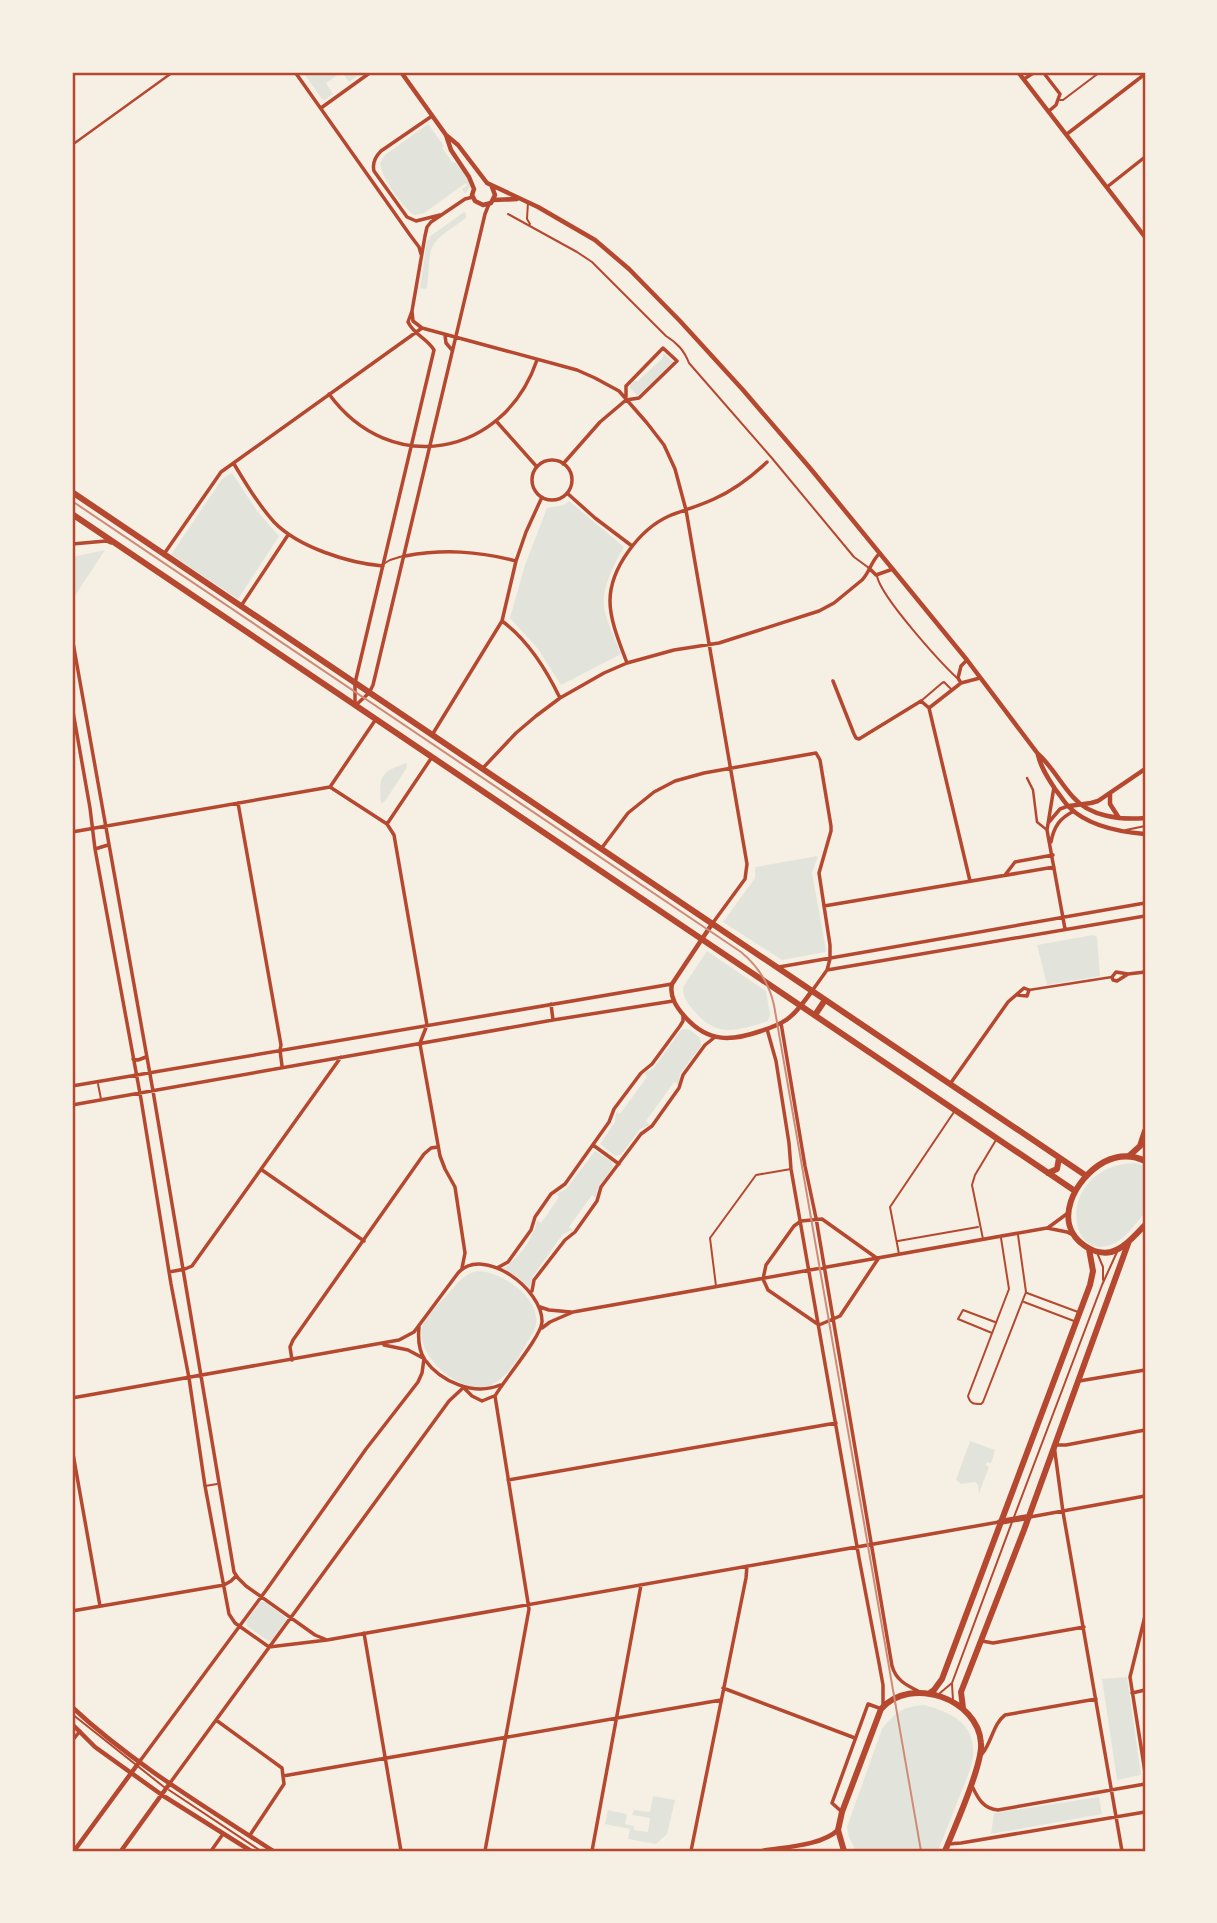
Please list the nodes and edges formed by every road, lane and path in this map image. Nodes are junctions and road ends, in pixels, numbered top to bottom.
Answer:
1 (173, 72) edge
2 (295, 72) edge
3 (371, 72) edge
4 (401, 72) edge
5 (1018, 72) edge
6 (1035, 72) edge
7 (1043, 72) edge
8 (1100, 72) edge
9 (1145, 74) edge
10 (1024, 79) junction
11 (1059, 100) junction
12 (320, 108) junction
13 (1049, 111) junction
14 (432, 116) junction
15 (1067, 134) junction
16 (446, 135) junction
17 (72, 145) edge
18 (1145, 157) edge
19 (489, 185) junction
20 (1107, 187) junction
21 (474, 189) junction
22 (473, 197) junction
23 (528, 201) junction
24 (491, 202) junction
25 (508, 214) dead end
26 (442, 215) junction
27 (531, 226) junction
28 (1145, 226) edge
29 (1140, 230) junction
30 (1145, 237) edge
31 (421, 256) junction
32 (412, 311) junction
33 (422, 328) junction
34 (414, 333) junction
35 (446, 335) junction
36 (456, 336) junction
37 (452, 350) junction
38 (537, 360) junction
39 (329, 394) junction
40 (626, 400) junction
41 (497, 422) junction
42 (411, 446) junction
43 (429, 447) junction
44 (767, 462) dead end
45 (233, 464) junction
46 (563, 464) junction
47 (538, 467) junction
48 (72, 492) edge
49 (567, 493) junction
50 (542, 497) junction
51 (686, 510) junction
52 (72, 514) edge
53 (90, 527) junction
54 (288, 535) junction
55 (87, 542) junction
56 (72, 544) edge
57 (116, 544) junction
58 (632, 546) junction
59 (164, 554) junction
60 (880, 554) junction
61 (404, 556) junction
62 (516, 561) junction
63 (383, 566) junction
64 (869, 568) junction
65 (893, 569) junction
66 (876, 575) junction
67 (241, 606) junction
68 (502, 621) junction
69 (72, 637) edge
70 (710, 644) junction
71 (967, 660) junction
72 (627, 663) junction
73 (981, 677) junction
74 (958, 678) junction
75 (833, 681) dead end
76 (355, 683) junction
77 (961, 683) junction
78 (951, 689) junction
79 (369, 693) junction
80 (560, 698) junction
81 (921, 701) junction
82 (356, 705) junction
83 (72, 706) edge
84 (929, 708) junction
85 (376, 719) junction
86 (432, 735) junction
87 (1038, 754) junction
88 (432, 757) junction
89 (482, 769) junction
90 (731, 769) junction
91 (1145, 769) edge
92 (1027, 778) dead end
93 (330, 787) junction
94 (1054, 787) junction
95 (1110, 794) junction
96 (238, 803) junction
97 (1082, 805) junction
98 (101, 806) junction
99 (1068, 806) junction
100 (90, 808) junction
101 (1074, 811) junction
102 (1119, 818) junction
103 (1145, 818) edge
104 (387, 824) junction
105 (1048, 824) junction
106 (1145, 826) edge
107 (104, 827) junction
108 (93, 829) junction
109 (1047, 830) junction
110 (1121, 831) junction
111 (72, 832) edge
112 (1145, 834) edge
113 (1051, 844) junction
114 (108, 845) junction
115 (94, 849) junction
116 (601, 849) junction
117 (1053, 855) junction
118 (1054, 867) junction
119 (1005, 875) junction
120 (970, 881) junction
121 (1145, 903) edge
122 (824, 906) junction
123 (1145, 916) edge
124 (1063, 918) junction
125 (1082, 920) junction
126 (1038, 923) junction
127 (712, 924) junction
128 (1065, 929) junction
129 (1038, 933) junction
130 (702, 939) junction
131 (830, 959) junction
132 (777, 968) junction
133 (827, 970) junction
134 (1145, 972) edge
135 (1112, 977) joint
136 (672, 984) junction
137 (1030, 990) joint
138 (812, 991) junction
139 (674, 1000) junction
140 (825, 1000) junction
141 (551, 1004) junction
142 (800, 1006) junction
143 (682, 1014) junction
144 (815, 1015) junction
145 (553, 1020) junction
146 (781, 1023) junction
147 (427, 1025) junction
148 (767, 1029) junction
149 (715, 1037) junction
150 (420, 1044) junction
151 (280, 1050) junction
152 (146, 1057) junction
153 (341, 1057) junction
154 (133, 1059) junction
155 (282, 1067) junction
156 (149, 1074) junction
157 (136, 1076) junction
158 (98, 1082) junction
159 (950, 1084) junction
160 (72, 1086) edge
161 (153, 1091) junction
162 (140, 1093) junction
163 (102, 1101) junction
164 (72, 1105) edge
165 (955, 1110) junction
166 (1145, 1131) edge
167 (998, 1138) junction
168 (593, 1145) junction
169 (438, 1147) junction
170 (1129, 1156) junction
171 (1059, 1157) junction
172 (1145, 1161) edge
173 (619, 1164) junction
174 (261, 1169) junction
175 (791, 1169) junction
176 (1048, 1172) junction
177 (1085, 1175) junction
178 (1075, 1191) junction
179 (1068, 1213) junction
180 (816, 1218) junction
181 (801, 1221) junction
182 (1145, 1225) edge
183 (980, 1227) junction
184 (1047, 1228) junction
185 (1018, 1234) junction
186 (1073, 1235) junction
187 (1001, 1237) junction
188 (983, 1240) junction
189 (364, 1241) junction
190 (897, 1241) junction
191 (1129, 1241) junction
192 (1119, 1249) junction
193 (1093, 1250) junction
194 (899, 1255) junction
195 (878, 1259) junction
196 (462, 1268) junction
197 (495, 1268) junction
198 (825, 1268) junction
199 (182, 1270) junction
200 (810, 1271) junction
201 (169, 1272) junction
202 (763, 1279) junction
203 (1102, 1285) junction
204 (716, 1287) junction
205 (1026, 1293) junction
206 (532, 1294) junction
207 (1023, 1301) junction
208 (540, 1307) junction
209 (573, 1312) junction
210 (1079, 1313) junction
211 (833, 1320) junction
212 (996, 1322) junction
213 (1076, 1322) junction
214 (419, 1325) junction
215 (820, 1325) junction
216 (540, 1331) junction
217 (992, 1334) junction
218 (379, 1345) junction
219 (424, 1359) junction
220 (292, 1360) junction
221 (1145, 1370) edge
222 (201, 1376) junction
223 (189, 1378) junction
224 (1079, 1381) junction
225 (502, 1384) junction
226 (464, 1387) junction
227 (495, 1396) junction
228 (72, 1398) edge
229 (836, 1423) junction
230 (1145, 1430) edge
231 (1054, 1445) junction
232 (72, 1448) edge
233 (508, 1480) junction
234 (218, 1483) junction
235 (205, 1486) junction
236 (1145, 1496) edge
237 (1063, 1512) junction
238 (1028, 1517) junction
239 (1013, 1520) junction
240 (1000, 1522) junction
241 (871, 1544) junction
242 (858, 1546) junction
243 (747, 1566) junction
244 (236, 1576) junction
245 (224, 1585) junction
246 (641, 1585) junction
247 (261, 1596) junction
248 (528, 1604) junction
249 (100, 1606) junction
250 (72, 1611) edge
251 (1145, 1616) edge
252 (291, 1617) junction
253 (240, 1626) junction
254 (1084, 1627) junction
255 (363, 1633) junction
256 (327, 1640) junction
257 (981, 1641) junction
258 (1142, 1642) edge
259 (269, 1647) junction
260 (952, 1683) junction
261 (723, 1688) junction
262 (1145, 1690) edge
263 (918, 1691) junction
264 (1132, 1693) junction
265 (933, 1694) junction
266 (1096, 1699) junction
267 (721, 1700) junction
268 (954, 1703) junction
269 (72, 1707) edge
270 (882, 1708) junction
271 (963, 1708) junction
272 (72, 1714) edge
273 (618, 1718) junction
274 (216, 1720) junction
275 (72, 1724) edge
276 (80, 1731) junction
277 (505, 1738) junction
278 (855, 1738) junction
279 (72, 1741) edge
280 (981, 1755) junction
281 (385, 1758) junction
282 (138, 1763) junction
283 (131, 1772) junction
284 (1145, 1772) edge
285 (283, 1776) junction
286 (971, 1784) junction
287 (1145, 1784) edge
288 (168, 1786) junction
289 (1112, 1791) junction
290 (162, 1795) junction
291 (842, 1812) junction
292 (1145, 1812) edge
293 (1116, 1817) junction
294 (838, 1830) junction
295 (223, 1834) junction
296 (250, 1836) junction
297 (948, 1844) junction
298 (74, 1851) edge
299 (121, 1851) edge
300 (211, 1851) edge
301 (251, 1851) edge
302 (261, 1851) edge
303 (273, 1851) edge
304 (401, 1851) edge
305 (485, 1851) edge
306 (592, 1851) edge
307 (691, 1851) edge
308 (762, 1851) edge
309 (844, 1851) edge
310 (945, 1851) edge
311 (1122, 1851) edge

1 - 17 street
2 - 12 street
3 - 12 street
4 - 14 street
5 - 10 street
6 - 10 street
7 - 11 street
8 - 11 lane
9 - 15 street
10 - 13 street
11 - 13 street
12 - 31 street
13 - 15 street
14 - 16 street
14 - 26 street
15 - 20 street
16 - 19 street
16 - 21 street
18 - 20 street
19 - 21 street
19 - 23 street
19 - 24 street
20 - 29 street
21 - 22 street
22 - 24 street
22 - 26 street
23 - 24 street
23 - 27 lane
23 - 60 street
24 - 36 street
25 - 27 lane
26 - 31 street
27 - 64 lane
28 - 29 street
29 - 30 street
31 - 32 street
32 - 33 street
32 - 34 street
33 - 34 street
33 - 35 street
34 - 39 street
34 - 42 street
35 - 36 street
35 - 37 street
36 - 37 street
36 - 38 street
37 - 43 street
38 - 40 street
38 - 41 street
39 - 42 street
39 - 45 street
40 - 40 street
40 - 46 street
40 - 51 street
41 - 43 street
41 - 47 street
42 - 43 street
42 - 63 street
43 - 61 street
44 - 51 street
45 - 54 street
45 - 59 street
46 - 47 street
46 - 49 street
47 - 50 street
48 - 59 main road
49 - 50 street
49 - 58 street
50 - 62 street
51 - 58 street
51 - 70 street
52 - 53 main road
53 - 55 street
53 - 57 main road
54 - 63 street
54 - 67 street
55 - 56 street
55 - 57 street
57 - 82 main road
58 - 72 street
59 - 67 main road
60 - 64 street
60 - 65 street
61 - 62 street
61 - 63 lane
61 - 79 street
62 - 68 street
63 - 76 street
64 - 66 street
64 - 70 street
65 - 66 street
65 - 71 street
66 - 74 lane
67 - 76 main road
68 - 80 street
68 - 86 street
69 - 98 street
70 - 72 street
70 - 90 street
71 - 73 street
71 - 74 street
72 - 80 street
73 - 77 street
73 - 87 street
74 - 77 street
75 - 81 street
76 - 79 main road
76 - 82 street
77 - 78 street
78 - 81 lane
78 - 84 street
79 - 82 street
79 - 86 main road
80 - 89 street
81 - 84 street
82 - 85 main road
83 - 100 street
84 - 120 street
85 - 88 main road
85 - 93 street
86 - 89 main road
87 - 94 street
87 - 97 street
88 - 104 street
88 - 130 main road
89 - 116 main road
90 - 116 street
90 - 122 street
90 - 127 street
91 - 95 street
92 - 109 street
93 - 96 street
93 - 104 street
94 - 99 street
94 - 105 street
95 - 97 street
95 - 102 street
96 - 107 street
96 - 151 street
97 - 99 street
97 - 101 street
97 - 102 street
98 - 100 street
98 - 107 street
99 - 101 street
99 - 105 street
100 - 108 street
101 - 110 street
101 - 113 street
102 - 103 street
104 - 147 street
105 - 109 street
106 - 110 lane
107 - 108 street
107 - 114 street
108 - 111 street
108 - 115 street
109 - 113 street
110 - 112 street
113 - 117 street
114 - 115 street
114 - 152 street
115 - 154 street
116 - 127 main road
117 - 118 street
117 - 119 street
118 - 119 street
118 - 124 street
119 - 120 street
120 - 122 street
121 - 125 street
122 - 131 street
123 - 125 street
124 - 125 street
124 - 126 street
124 - 128 street
125 - 128 street
126 - 129 street
126 - 131 street
127 - 130 street
127 - 132 main road
128 - 129 street
129 - 133 street
130 - 136 street
130 - 142 main road
131 - 132 street
131 - 133 street
132 - 138 main road
133 - 138 street
134 - 135 street
135 - 137 street
136 - 139 street
136 - 141 street
137 - 159 street
138 - 140 main road
138 - 142 street
139 - 143 street
139 - 145 street
140 - 144 main road
140 - 159 main road
141 - 145 street
141 - 147 street
142 - 144 main road
142 - 146 street
143 - 149 street
143 - 168 street
144 - 165 main road
145 - 150 street
146 - 148 street
146 - 180 street
147 - 150 street
147 - 151 street
148 - 149 street
148 - 175 street
149 - 173 street
150 - 153 street
150 - 169 street
151 - 155 street
151 - 156 street
152 - 154 street
152 - 156 street
153 - 155 street
153 - 174 street
154 - 157 street
155 - 161 street
156 - 157 street
156 - 161 street
157 - 158 street
157 - 162 street
158 - 160 street
158 - 163 lane
159 - 171 main road
161 - 162 street
161 - 199 street
162 - 163 street
162 - 201 street
163 - 164 street
165 - 167 main road
165 - 190 lane
166 - 170 main road
167 - 176 main road
167 - 183 lane
168 - 173 street
168 - 197 street
169 - 189 street
169 - 196 street
170 - 172 main road
170 - 177 main road
171 - 176 main road
171 - 177 main road
173 - 206 street
174 - 189 street
174 - 199 street
175 - 181 street
175 - 204 lane
176 - 178 main road
177 - 178 main road
178 - 179 main road
179 - 184 street
179 - 186 main road
180 - 181 street
180 - 195 street
180 - 198 street
181 - 200 street
181 - 202 street
182 - 191 main road
183 - 188 lane
183 - 190 lane
184 - 185 street
184 - 186 street
185 - 187 street
185 - 205 lane
186 - 193 main road
187 - 188 street
187 - 212 lane
188 - 194 street
189 - 220 street
190 - 194 lane
191 - 192 main road
191 - 224 main road
192 - 193 main road
192 - 203 lane
193 - 203 lane
193 - 210 main road
194 - 195 street
195 - 198 street
195 - 211 street
196 - 197 street
196 - 214 street
197 - 206 street
198 - 200 street
198 - 211 street
199 - 201 street
199 - 222 street
200 - 202 street
200 - 215 street
201 - 223 street
202 - 204 street
202 - 215 street
203 - 239 lane
204 - 209 street
205 - 207 lane
205 - 210 lane
206 - 208 street
207 - 213 lane
207 - 217 lane
208 - 209 street
208 - 216 street
209 - 216 street
210 - 213 main road
211 - 215 street
211 - 241 street
212 - 217 lane
212 - 217 lane
213 - 240 main road
214 - 218 street
214 - 219 street
215 - 229 street
216 - 225 street
218 - 219 street
218 - 220 street
219 - 226 street
219 - 247 street
220 - 222 street
221 - 224 street
222 - 223 street
222 - 234 street
223 - 228 street
223 - 235 street
224 - 231 main road
225 - 226 street
225 - 227 street
226 - 227 street
226 - 252 street
227 - 233 street
229 - 233 street
229 - 242 street
230 - 231 street
231 - 237 street
231 - 238 main road
232 - 249 street
233 - 248 street
234 - 235 lane
234 - 244 street
235 - 245 street
236 - 237 street
237 - 238 street
237 - 254 street
238 - 239 main road
238 - 257 main road
239 - 240 main road
239 - 260 lane
240 - 241 street
240 - 265 main road
241 - 242 street
241 - 263 street
242 - 243 street
242 - 270 street
243 - 246 street
243 - 261 street
244 - 245 street
244 - 247 street
245 - 249 street
245 - 253 street
246 - 248 street
246 - 273 street
247 - 252 street
247 - 253 street
248 - 255 street
248 - 277 street
249 - 250 street
251 - 258 street
252 - 256 street
252 - 259 street
253 - 259 street
253 - 282 street
254 - 257 street
254 - 266 street
255 - 256 street
255 - 281 street
256 - 259 street
257 - 271 main road
258 - 264 street
259 - 274 street
260 - 265 lane
260 - 268 lane
261 - 267 street
261 - 278 street
262 - 264 street
263 - 265 main road
263 - 270 main road
264 - 284 street
265 - 268 main road
266 - 280 street
266 - 289 street
267 - 273 street
267 - 307 street
268 - 271 main road
269 - 282 street
270 - 278 street
270 - 291 main road
271 - 280 main road
272 - 282 lane
273 - 277 street
273 - 306 street
274 - 285 street
274 - 288 street
275 - 276 street
276 - 279 street
276 - 283 street
277 - 281 street
277 - 305 street
278 - 291 street
280 - 286 main road
281 - 285 street
281 - 304 street
282 - 283 street
282 - 288 street
283 - 290 street
283 - 298 street
285 - 296 street
286 - 289 street
286 - 297 main road
287 - 289 street
288 - 290 street
288 - 296 street
288 - 302 lane
289 - 293 street
290 - 295 street
290 - 299 street
291 - 294 main road
292 - 293 street
293 - 297 street
293 - 311 street
294 - 308 street
294 - 309 main road
295 - 300 street
295 - 301 street
296 - 303 street
297 - 310 main road

